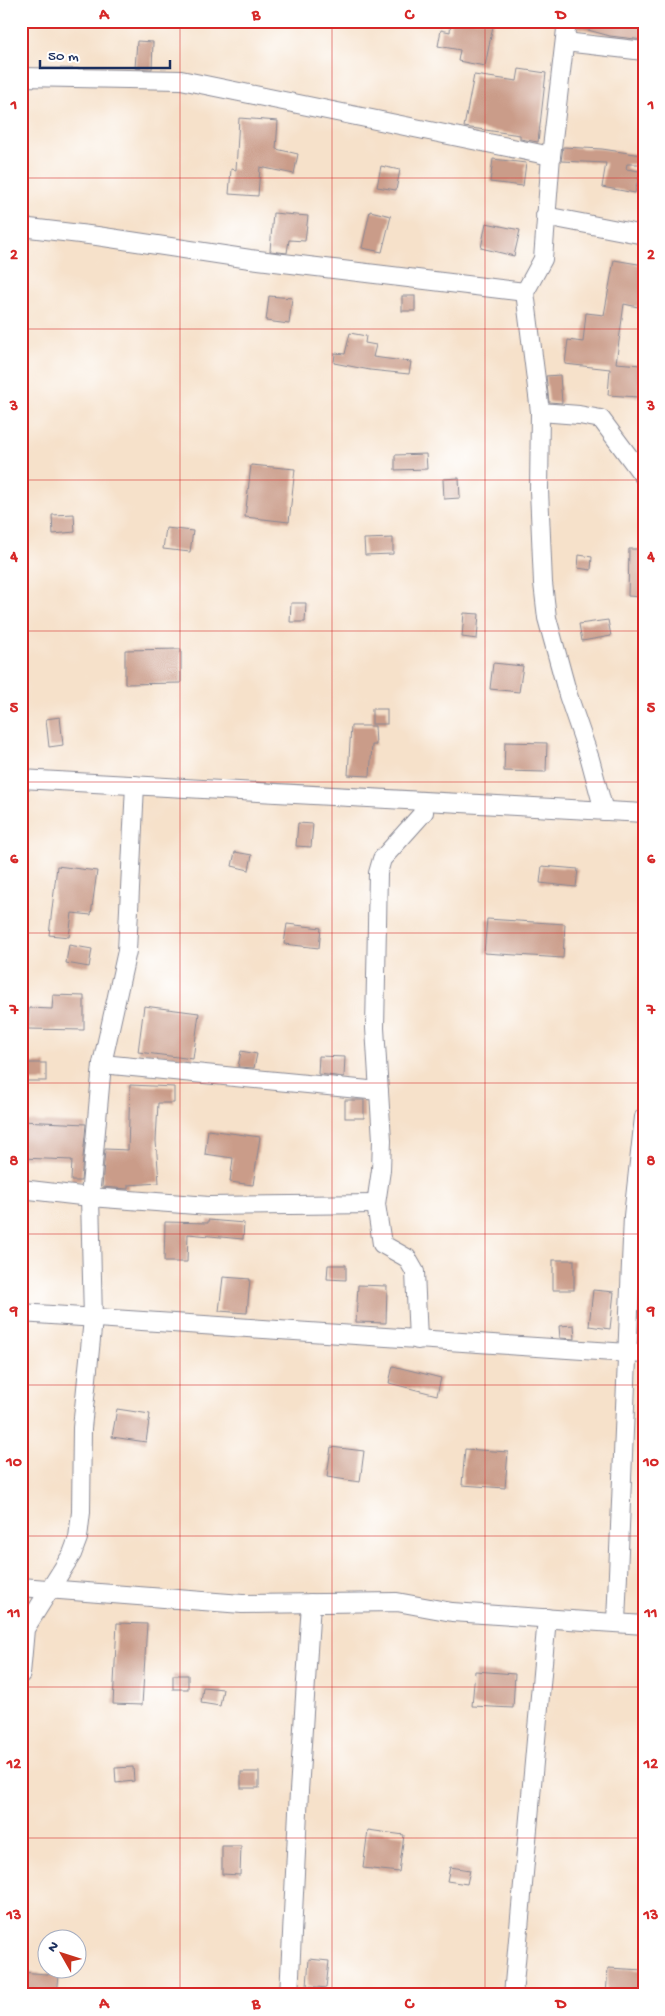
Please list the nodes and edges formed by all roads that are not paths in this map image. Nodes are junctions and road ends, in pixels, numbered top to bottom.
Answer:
1 (567, 21) edge
2 (565, 42) junction
3 (644, 51) edge
4 (21, 77) edge
5 (550, 156) junction
6 (546, 216) junction
7 (21, 227) edge
8 (644, 235) edge
9 (525, 292) junction
10 (540, 412) junction
11 (644, 476) edge
12 (21, 779) edge
13 (135, 785) junction
14 (420, 801) junction
15 (604, 811) junction
16 (644, 813) edge
17 (102, 1064) junction
18 (379, 1091) junction
19 (644, 1117) edge
20 (21, 1189) edge
21 (90, 1197) junction
22 (376, 1204) junction
23 (639, 1216) edge
24 (21, 1313) edge
25 (94, 1318) junction
26 (418, 1340) junction
27 (636, 1353) edge
28 (21, 1587) edge
29 (48, 1590) junction
30 (311, 1603) junction
31 (547, 1618) junction
32 (616, 1622) junction
33 (644, 1625) edge
34 (21, 1674) edge
35 (289, 1995) edge
36 (513, 1995) edge

1 - 2 street
2 - 3 street
2 - 5 street
4 - 5 street
5 - 6 street
6 - 8 street
6 - 9 street
7 - 9 street
9 - 10 street
10 - 11 street
10 - 15 street
12 - 13 street
13 - 14 street
13 - 17 street
14 - 15 street
14 - 18 street
15 - 16 street
17 - 18 street
17 - 21 street
18 - 22 street
19 - 23 street
20 - 21 street
21 - 22 street
21 - 25 street
22 - 26 street
23 - 27 street
24 - 25 street
25 - 26 street
25 - 29 street
26 - 27 street
27 - 32 street
28 - 29 street
29 - 30 street
29 - 34 street
30 - 31 street
30 - 35 street
31 - 32 street
31 - 36 street
32 - 33 street

